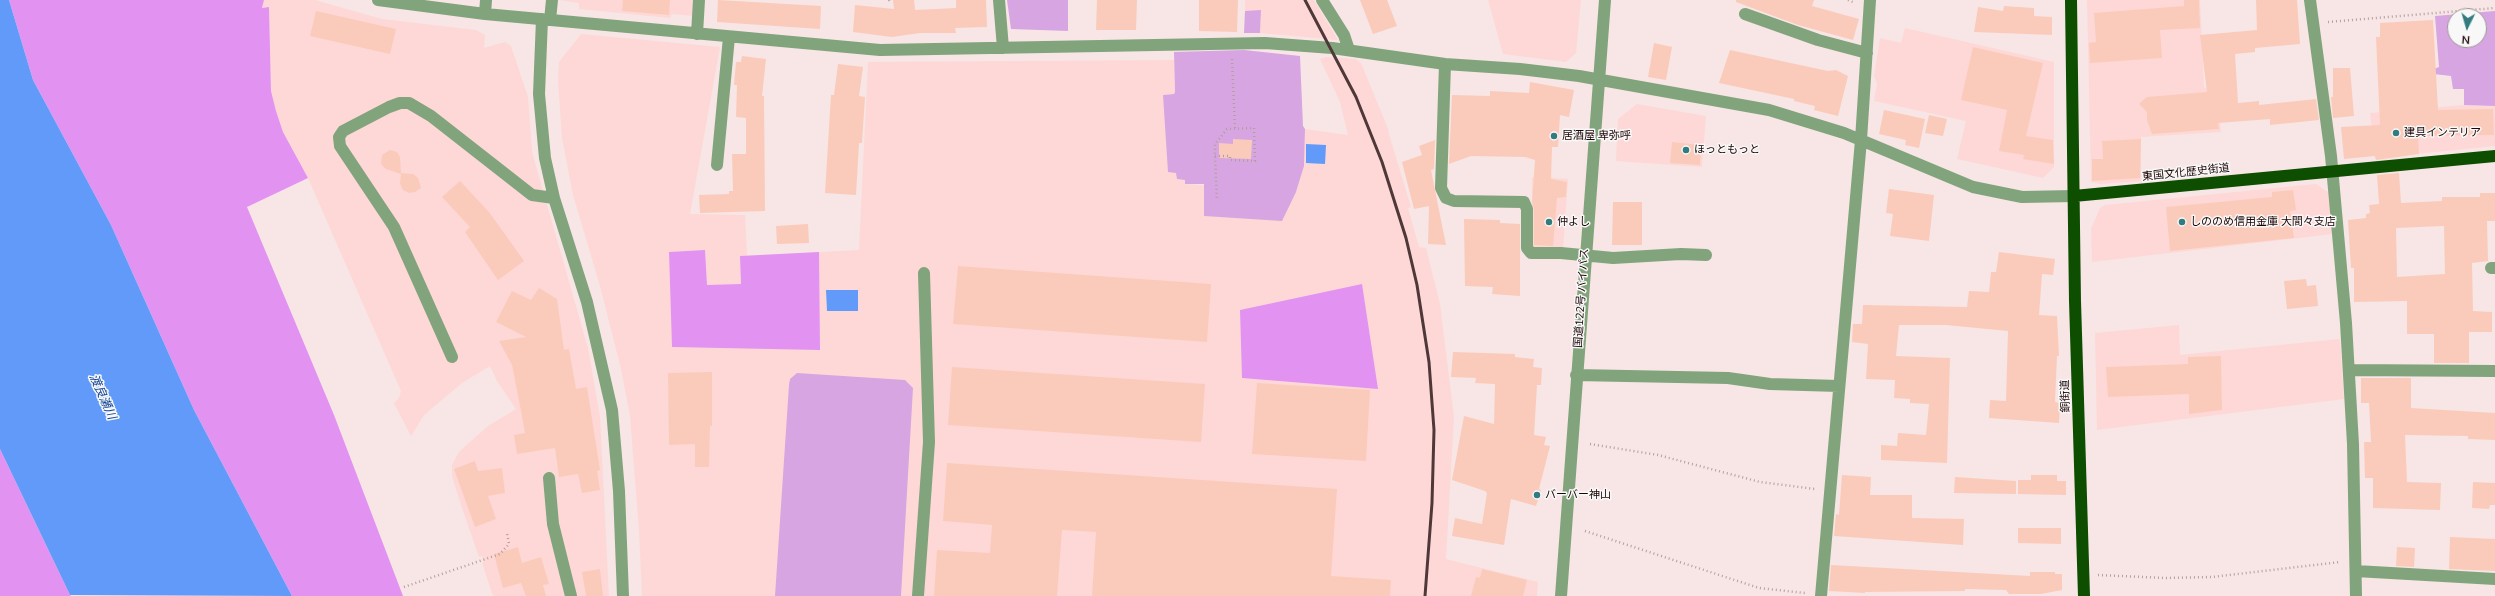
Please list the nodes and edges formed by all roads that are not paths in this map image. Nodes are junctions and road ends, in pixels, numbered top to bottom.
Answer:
1 (378, 0) edge
2 (486, 0) edge
3 (552, 0) edge
4 (699, 0) edge
5 (999, 0) edge
6 (1322, 0) edge
7 (1605, 0) edge
8 (1870, 0) edge
9 (2071, 0) edge
10 (2310, 0) edge
11 (485, 14) junction
12 (1745, 14) dead end
13 (546, 20) junction
14 (697, 34) junction
15 (729, 36) junction
16 (1003, 48) junction
17 (1349, 50) junction
18 (1866, 53) junction
19 (1445, 64) junction
20 (1599, 80) junction
21 (1861, 140) junction
22 (2495, 156) edge
23 (717, 165) dead end
24 (2333, 171) junction
25 (2074, 196) junction
26 (554, 198) junction
27 (1585, 255) junction
28 (1706, 255) dead end
29 (924, 273) dead end
30 (452, 357) dead end
31 (2350, 370) junction
32 (2495, 371) edge
33 (1576, 375) junction
34 (1839, 386) junction
35 (549, 478) dead end
36 (2356, 566) junction
37 (2495, 579) edge
38 (1821, 595) edge
39 (571, 596) edge
40 (623, 596) edge
41 (918, 596) edge
42 (1561, 596) edge
43 (2084, 596) edge
44 (2356, 596) edge

1 - 11 street
2 - 11 street
3 - 13 street
4 - 14 street
5 - 16 street
6 - 17 street
7 - 20 street, 国道122号 バイパス
8 - 18 street
9 - 25 highway
10 - 24 street
11 - 13 street
12 - 18 street
13 - 14 street
13 - 26 street
14 - 15 street
15 - 16 street
15 - 23 street
16 - 17 street
17 - 19 street
18 - 21 street
19 - 20 street
19 - 27 street
20 - 21 street
20 - 27 street, 国道122号 バイパス
21 - 25 street
21 - 34 street
22 - 24 highway, 東国文化歴史街道
24 - 25 highway, 東国文化歴史街道
24 - 31 street
25 - 43 highway, 銅街道
26 - 30 street
26 - 40 street
27 - 28 street
27 - 33 street, 国道122号 バイパス
29 - 41 street
31 - 32 street
31 - 36 street
33 - 34 street
33 - 42 street, 国道122号 バイパス
34 - 38 street
35 - 39 street
36 - 37 street
36 - 44 street

